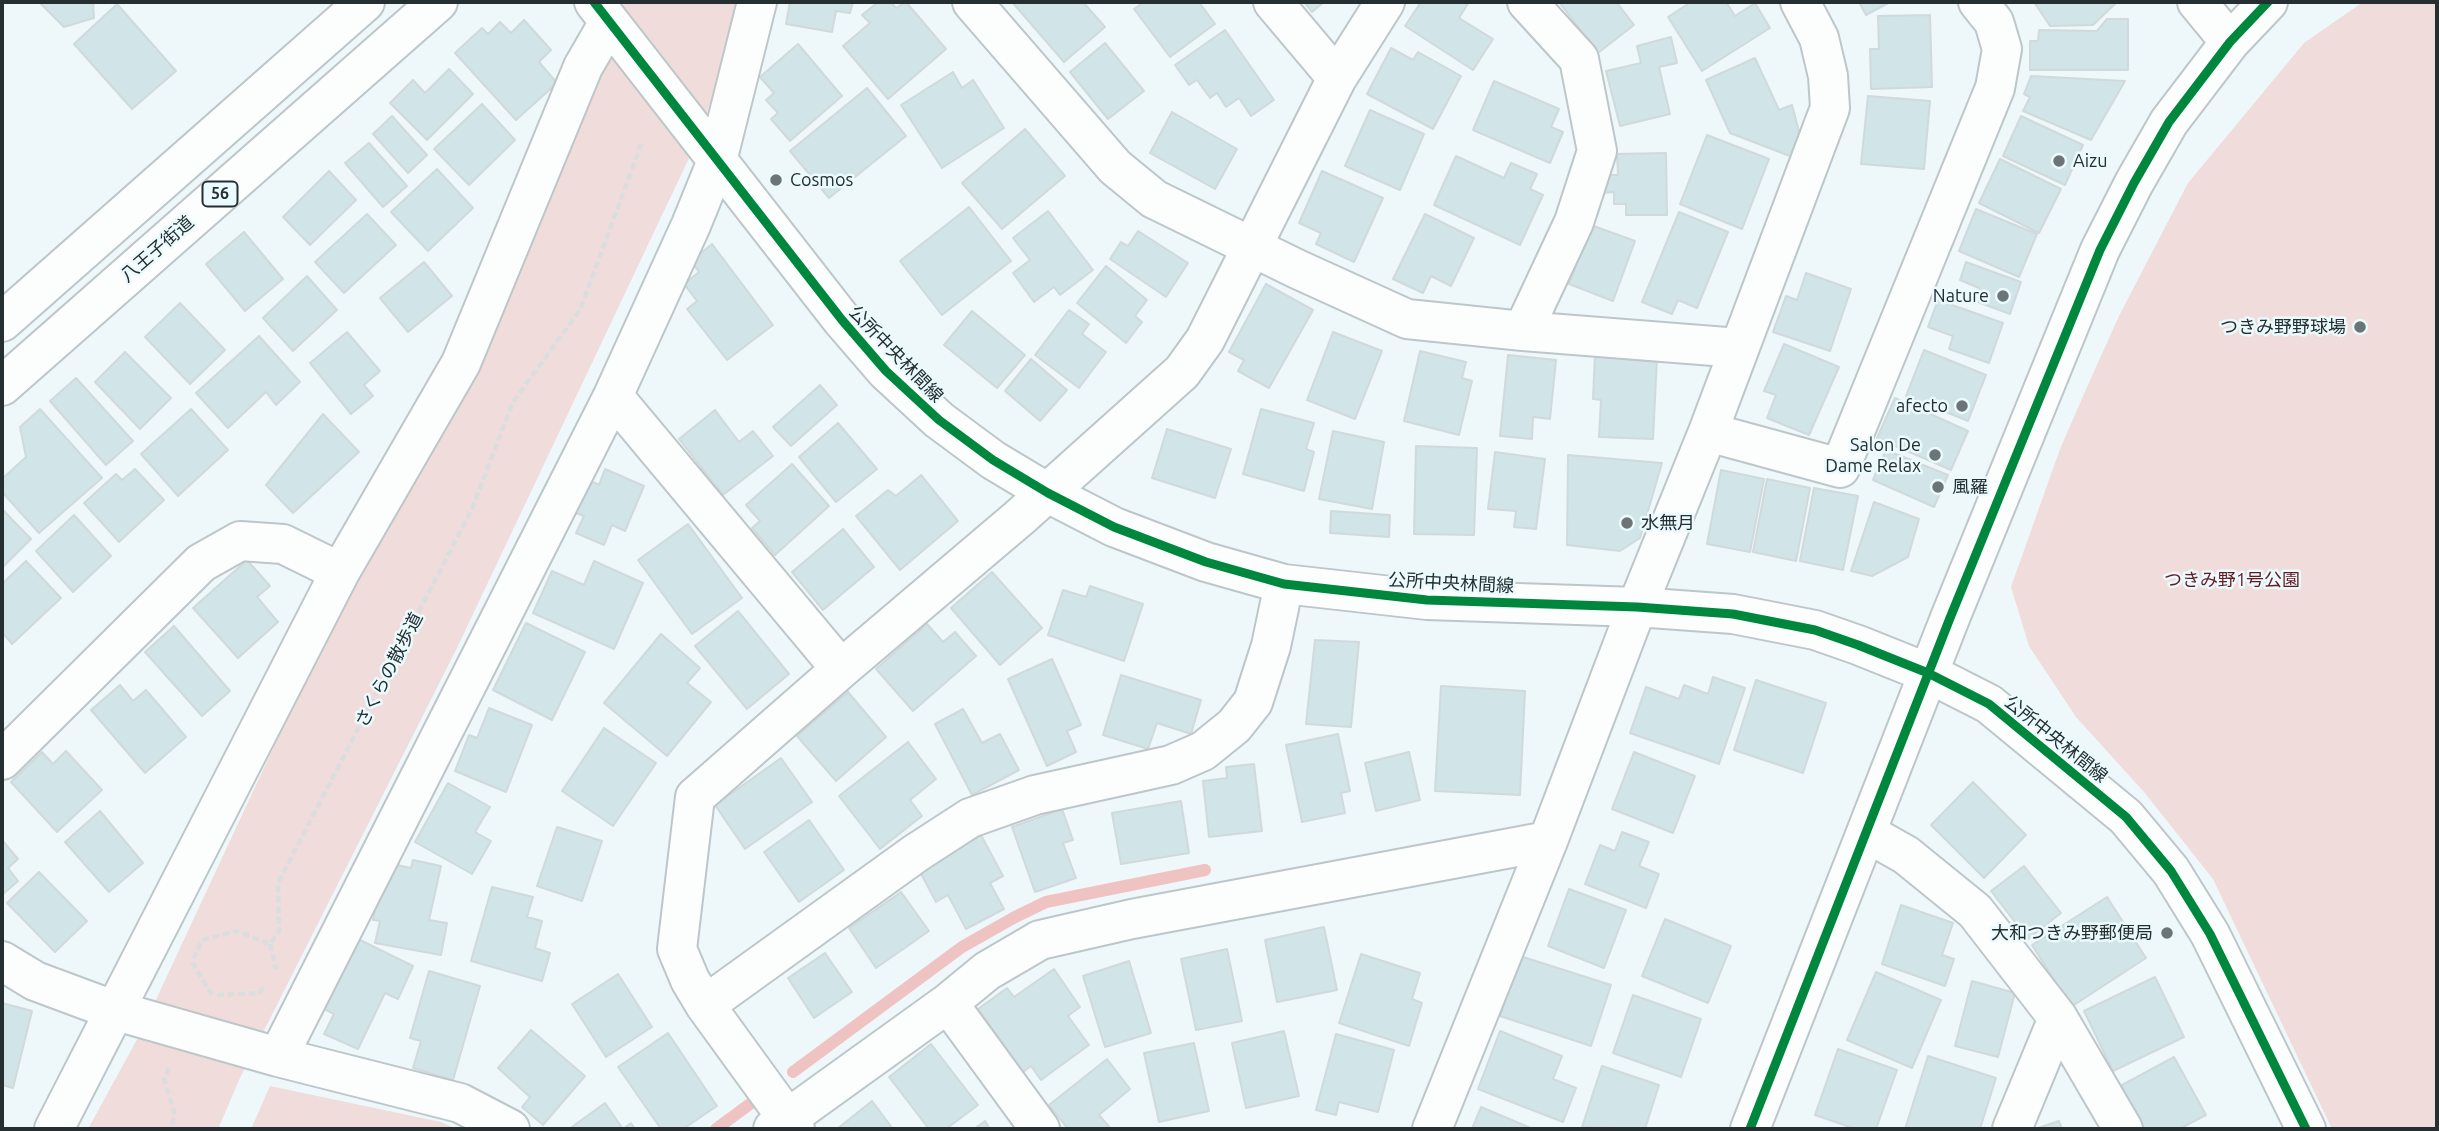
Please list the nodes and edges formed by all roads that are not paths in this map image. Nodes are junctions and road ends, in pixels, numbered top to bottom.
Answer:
1 (365, 2) edge
2 (438, 2) edge
3 (757, 2) edge
4 (972, 2) edge
5 (1273, 2) edge
6 (1385, 2) edge
7 (1527, 2) edge
8 (1800, 2) edge
9 (1978, 2) edge
10 (2197, 2) edge
11 (2268, 2) edge
12 (602, 12) edge
13 (2230, 42) junction
14 (1337, 78) junction
15 (717, 161) junction
16 (1250, 248) junction
17 (2, 322) edge
18 (1523, 331) junction
19 (1739, 348) junction
20 (2, 386) edge
21 (613, 396) junction
22 (1708, 432) junction
23 (1048, 493) junction
24 (340, 572) junction
25 (1284, 584) junction
26 (1637, 607) junction
27 (841, 669) junction
28 (1928, 673) junction
29 (2, 760) edge
30 (1867, 833) junction
31 (1548, 841) junction
32 (2, 961) edge
33 (948, 1003) junction
34 (705, 1005) junction
35 (113, 1010) junction
36 (2058, 1018) junction
37 (278, 1057) junction
38 (785, 1126) edge
39 (54, 1129) edge
40 (510, 1129) edge
41 (1040, 1129) edge
42 (1432, 1129) edge
43 (1750, 1129) edge
44 (2012, 1129) edge
45 (2123, 1129) edge
46 (2306, 1129) edge

1 - 17 street
2 - 20 street, 八王子街道 / 56
3 - 15 street
4 - 16 street
5 - 14 street
6 - 14 street
7 - 18 street
8 - 19 street
9 - 22 street
10 - 13 street
11 - 13 street
12 - 15 street, 公所中央林間線
12 - 24 street
13 - 28 street
14 - 16 street
15 - 21 street
15 - 23 street, 公所中央林間線
16 - 18 street
16 - 23 street
18 - 19 street
19 - 22 street
21 - 27 street
21 - 37 street
22 - 26 street
23 - 25 street, 公所中央林間線
23 - 27 street
24 - 29 street
24 - 35 street
25 - 26 street, 公所中央林間線
25 - 34 street
26 - 28 street, 公所中央林間線
26 - 31 street
27 - 34 street
28 - 30 street
28 - 46 street, 公所中央林間線
30 - 36 street
30 - 43 street
31 - 33 street
31 - 42 street
32 - 35 street
33 - 38 street
33 - 41 street
34 - 38 street
35 - 37 street
35 - 39 street
36 - 44 street
36 - 45 street
37 - 40 street

